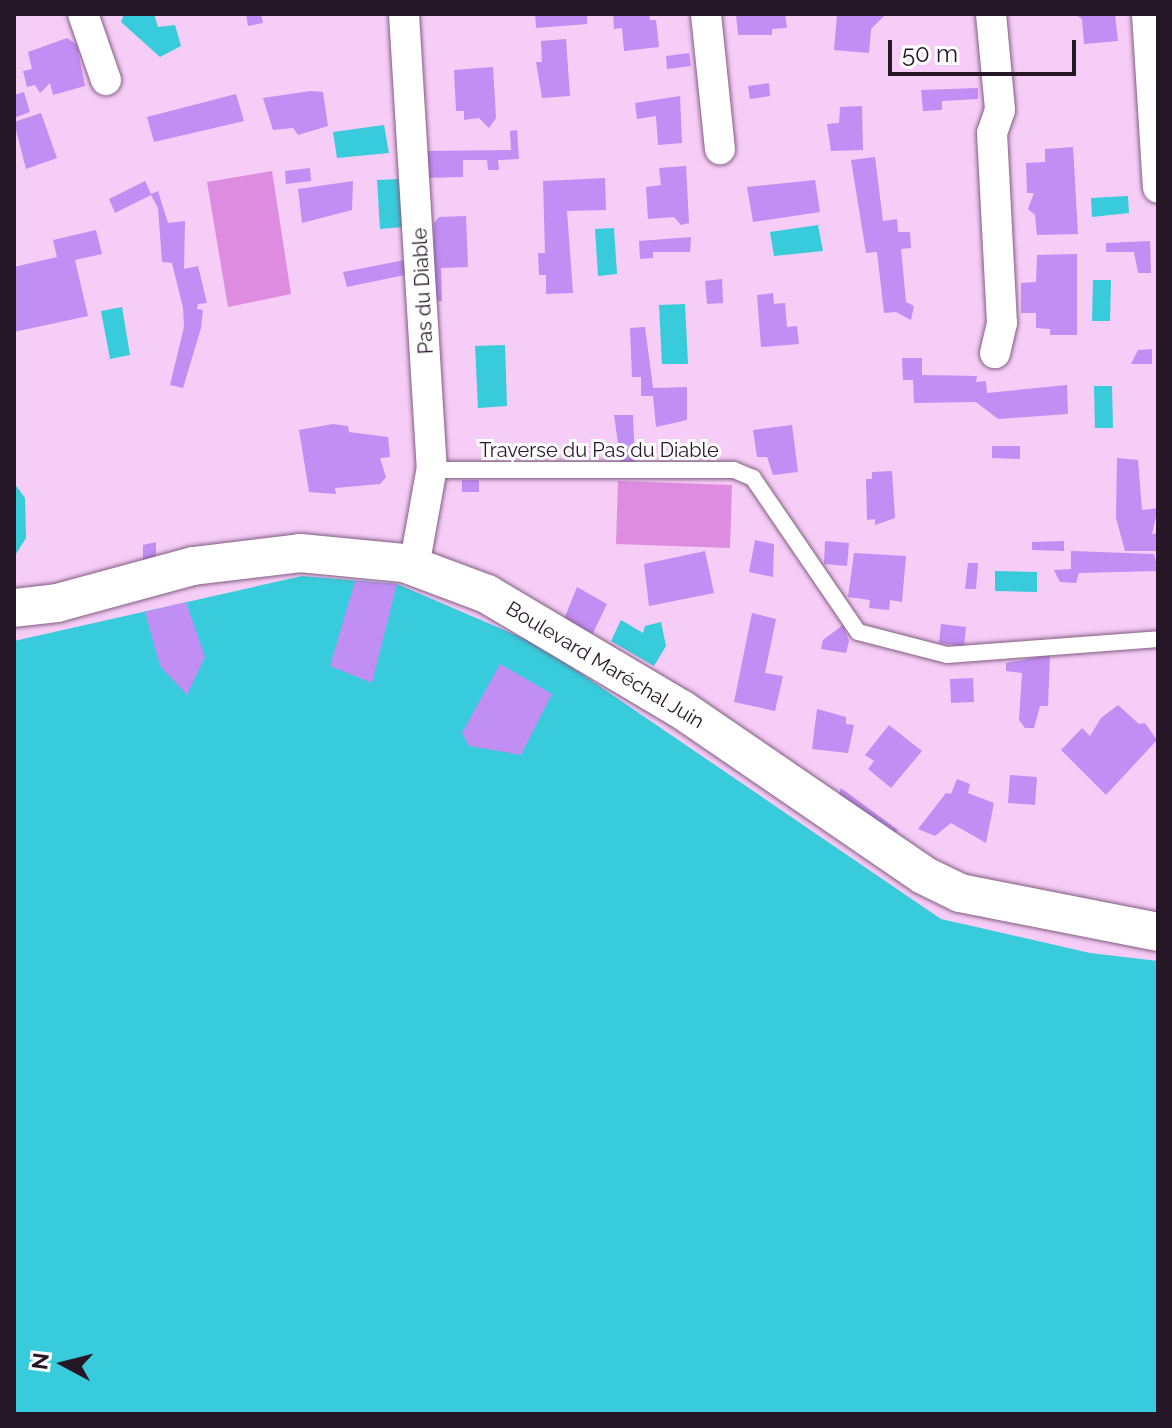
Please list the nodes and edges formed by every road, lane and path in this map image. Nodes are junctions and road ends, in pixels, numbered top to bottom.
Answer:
1 (83, 14) edge
2 (404, 14) edge
3 (706, 14) edge
4 (991, 14) edge
5 (1147, 14) edge
6 (106, 80) dead end
7 (720, 149) dead end
8 (1158, 188) edge
9 (995, 353) dead end
10 (432, 470) junction
11 (414, 567) junction
12 (14, 608) edge
13 (1158, 639) edge
14 (1158, 932) edge

1 - 6 street
2 - 10 street, Pas du Diable
3 - 7 street
4 - 9 street
5 - 8 street
10 - 11 street, Pas du Diable
10 - 13 lane, Traverse du Pas du Diable
11 - 12 street, Boulevard Maréchal Juin
11 - 14 street, Boulevard Maréchal Juin

